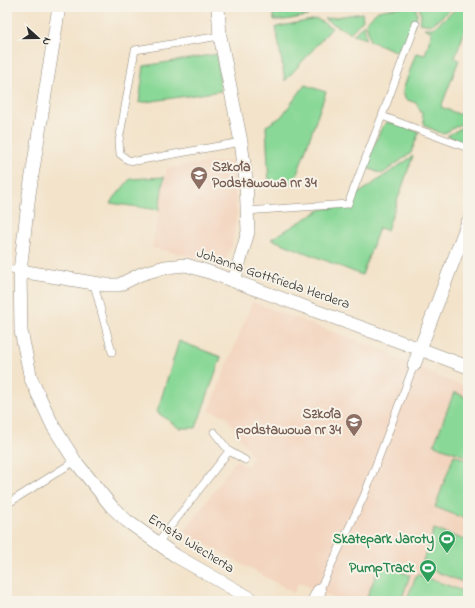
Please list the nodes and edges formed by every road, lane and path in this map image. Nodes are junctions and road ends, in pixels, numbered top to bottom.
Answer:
1 (59, 7) edge
2 (218, 7) edge
3 (416, 24) dead end
4 (220, 36) junction
5 (382, 116) junction
6 (241, 142) junction
7 (468, 148) edge
8 (247, 211) junction
9 (468, 222) edge
10 (13, 269) edge
11 (234, 281) junction
12 (94, 284) junction
13 (420, 349) junction
14 (112, 352) dead end
15 (414, 365) joint
16 (468, 367) edge
17 (214, 432) dead end
18 (229, 451) junction
19 (245, 460) dead end
20 (75, 461) junction
21 (7, 504) edge
22 (157, 544) junction
23 (316, 596) edge
24 (255, 601) edge

1 - 10 street, Ernsta Wiecherta
2 - 4 street
3 - 5 lane
4 - 6 street
4 - 6 lane
5 - 7 lane
5 - 8 lane
6 - 8 street
8 - 11 street
9 - 13 street
10 - 12 street, Johanna Gottfrieda Herdera
10 - 20 street, Ernsta Wiecherta
11 - 12 street, Johanna Gottfrieda Herdera
11 - 13 street, Johanna Gottfrieda Herdera
12 - 14 lane
13 - 15 street
13 - 16 street, Johanna Gottfrieda Herdera
15 - 23 lane
17 - 18 lane
18 - 19 lane
18 - 22 lane
20 - 21 lane
20 - 22 street, Ernsta Wiecherta
22 - 24 street, Ernsta Wiecherta

